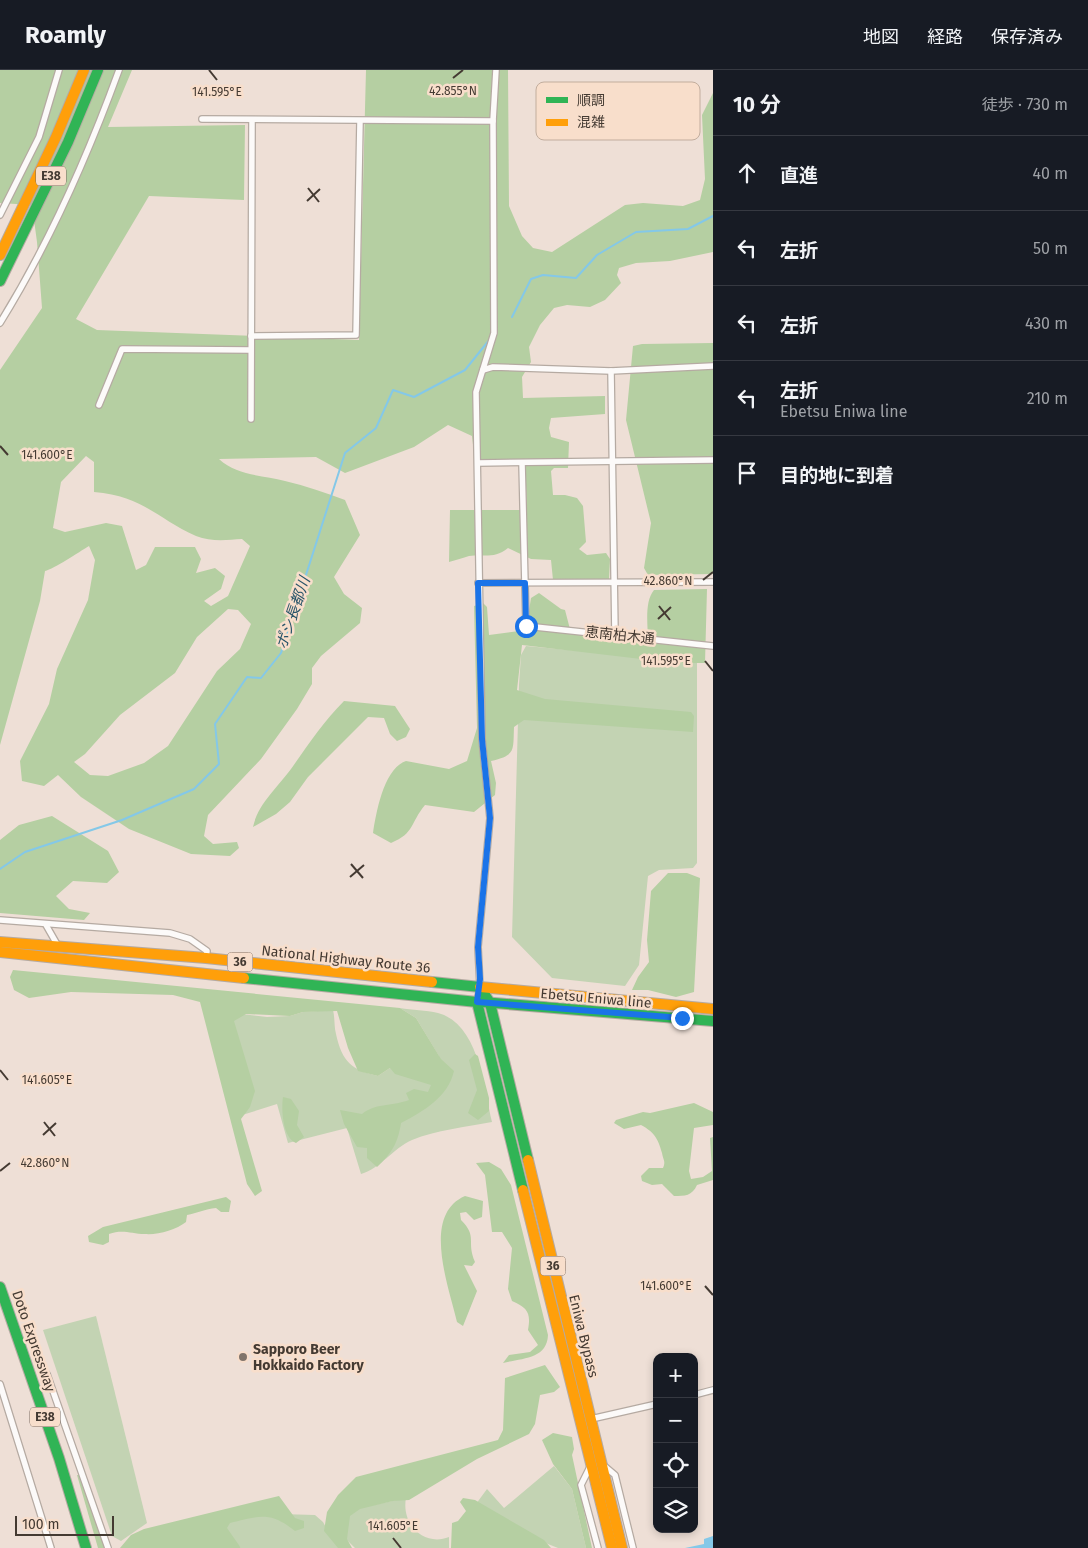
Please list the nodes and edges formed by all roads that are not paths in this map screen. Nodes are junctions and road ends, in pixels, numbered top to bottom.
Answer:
1 (59, 70) edge
2 (84, 70) edge
3 (98, 70) edge
4 (119, 70) edge
5 (496, 70) edge
6 (202, 119) dead end
7 (252, 120) junction
8 (360, 121) junction
9 (493, 122) junction
10 (0, 215) edge
11 (0, 255) edge
12 (0, 281) edge
13 (0, 324) edge
14 (252, 336) junction
15 (250, 350) junction
16 (713, 366) edge
17 (483, 370) junction
18 (611, 371) junction
19 (99, 405) dead end
20 (251, 418) dead end
21 (713, 460) edge
22 (611, 462) junction
23 (478, 463) junction
24 (522, 463) junction
25 (713, 582) edge
26 (478, 583) junction
27 (525, 583) junction
28 (613, 584) junction
29 (615, 634) junction
30 (713, 646) edge
31 (0, 920) edge
32 (46, 925) junction
33 (0, 942) edge
34 (58, 947) junction
35 (0, 952) edge
36 (206, 958) junction
37 (480, 987) junction
38 (477, 1002) junction
39 (490, 1003) junction
40 (713, 1009) edge
41 (713, 1021) edge
42 (0, 1287) edge
43 (47, 1374) dead end
44 (0, 1384) edge
45 (713, 1390) edge
46 (698, 1394) edge
47 (653, 1405) edge
48 (586, 1421) junction
49 (596, 1464) junction
50 (51, 1548) edge
51 (86, 1548) edge
52 (108, 1548) edge
53 (598, 1548) edge
54 (612, 1548) edge
55 (622, 1548) edge
56 (633, 1548) edge

1 - 10 street
2 - 11 main road, E38
3 - 12 main road, E38
4 - 13 street
5 - 9 street
6 - 7 street
7 - 8 street
7 - 14 street
8 - 9 street
8 - 14 street
9 - 17 street
14 - 15 street
15 - 19 street
15 - 20 street
16 - 18 street
17 - 18 street
17 - 23 street
18 - 22 street
21 - 22 street
22 - 24 street
22 - 28 street
23 - 24 street
23 - 26 street
24 - 27 street
25 - 28 street
26 - 27 street
26 - 37 street
27 - 28 street
27 - 29 street, 恵南柏木通
28 - 29 street
29 - 30 street, 恵南柏木通
31 - 32 street
32 - 34 street
32 - 36 street
33 - 34 main road, National Highway Route 36 / 36
34 - 36 main road, National Highway Route 36 / 36
35 - 38 main road, National Highway Route 36 / 36
36 - 37 main road, National Highway Route 36 / 36
37 - 38 street
37 - 39 main road, Eniwa Bypass / 36
37 - 40 main road, Ebetsu Eniwa line
38 - 39 main road, Ebetsu Eniwa line
38 - 48 main road, Eniwa Bypass / 36
39 - 41 main road, Ebetsu Eniwa line
39 - 48 main road, Eniwa Bypass / 36
42 - 51 main road, Doto Expressway / E38
43 - 52 street
44 - 50 street
45 - 46 street
47 - 48 street
48 - 49 main road, Eniwa Bypass / 36
49 - 53 street
49 - 54 main road, Eniwa Bypass / 36
49 - 55 main road, Eniwa Bypass / 36
49 - 56 street

